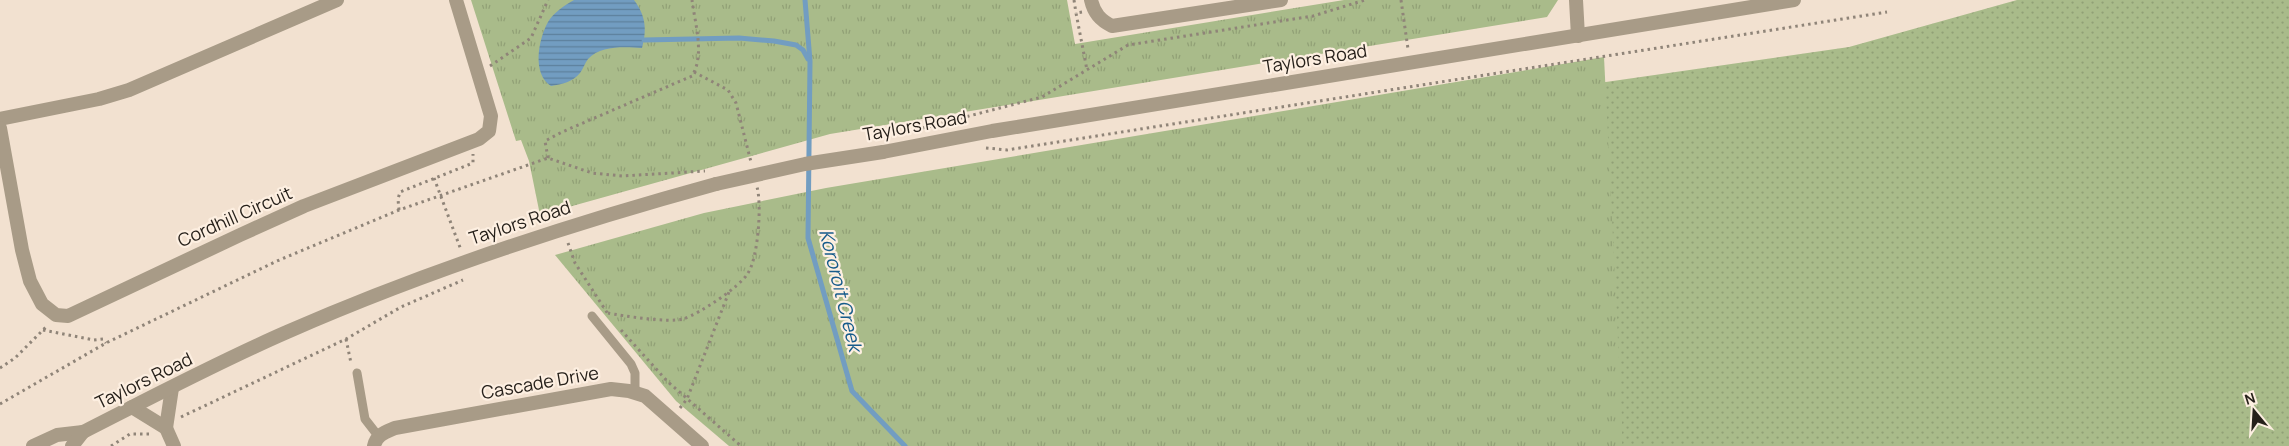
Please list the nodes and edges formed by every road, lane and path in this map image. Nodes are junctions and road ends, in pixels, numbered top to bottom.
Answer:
1 (337, 0) edge
2 (456, 0) edge
3 (548, 0) edge
4 (692, 0) edge
5 (1074, 0) edge
6 (1281, 0) edge
7 (1365, 0) edge
8 (1401, 0) edge
9 (1576, 0) edge
10 (1794, 0) edge
11 (1092, 5) edge
12 (1887, 12) dead end
13 (1076, 13) junction
14 (1578, 36) junction
15 (1410, 62) junction
16 (1087, 70) junction
17 (694, 72) junction
18 (478, 73) junction
19 (0, 119) edge
20 (0, 128) edge
21 (913, 130) dead end
22 (470, 144) junction
23 (980, 147) dead end
24 (548, 158) junction
25 (752, 166) dead end
26 (710, 170) dead end
27 (434, 178) junction
28 (756, 184) dead end
29 (441, 195) junction
30 (399, 210) junction
31 (577, 240) dead end
32 (568, 243) junction
33 (558, 246) dead end
34 (465, 261) junction
35 (468, 278) dead end
36 (729, 292) junction
37 (608, 312) junction
38 (56, 315) junction
39 (592, 316) dead end
40 (613, 321) dead end
41 (619, 328) dead end
42 (43, 330) junction
43 (346, 339) junction
44 (106, 343) junction
45 (0, 368) edge
46 (357, 373) joint
47 (172, 388) junction
48 (635, 393) junction
49 (687, 399) junction
50 (0, 404) edge
51 (132, 407) junction
52 (166, 428) junction
53 (83, 432) junction
54 (376, 441) edge
55 (32, 446) edge
56 (72, 446) edge
57 (111, 446) edge
58 (174, 446) edge
59 (702, 446) edge
60 (741, 446) edge

1 - 19 street
2 - 18 street, Cordhill Circuit
3 - 18 path
4 - 17 path
5 - 13 path
6 - 11 street
7 - 16 path
8 - 15 path
9 - 14 street
10 - 14 street, Taylors Road
11 - 13 path
12 - 23 path
13 - 16 path
14 - 15 street, Taylors Road
15 - 34 street, Taylors Road, bridge
16 - 21 path
17 - 24 path
17 - 25 path
18 - 22 street, Cordhill Circuit
20 - 38 street
22 - 27 path
22 - 38 street, Cordhill Circuit
24 - 26 path
24 - 29 path
27 - 29 path
27 - 30 path
28 - 36 path
29 - 30 path
29 - 34 path
30 - 44 path
31 - 32 path
32 - 33 path
32 - 37 path
34 - 47 street, Taylors Road
35 - 43 path
36 - 37 path
36 - 49 path
37 - 40 path
38 - 42 path
39 - 48 lane
41 - 49 path
42 - 44 path
42 - 45 path
43 - 46 path
43 - 52 path
44 - 50 path
46 - 54 lane
47 - 51 street, Taylors Road
47 - 52 street
48 - 54 street, Cascade Drive
48 - 59 street, Cascade Drive
49 - 60 path
51 - 52 street
51 - 53 street, Taylors Road
52 - 57 path
52 - 58 street
53 - 55 street, Taylors Road
53 - 56 street, Taylors Road

